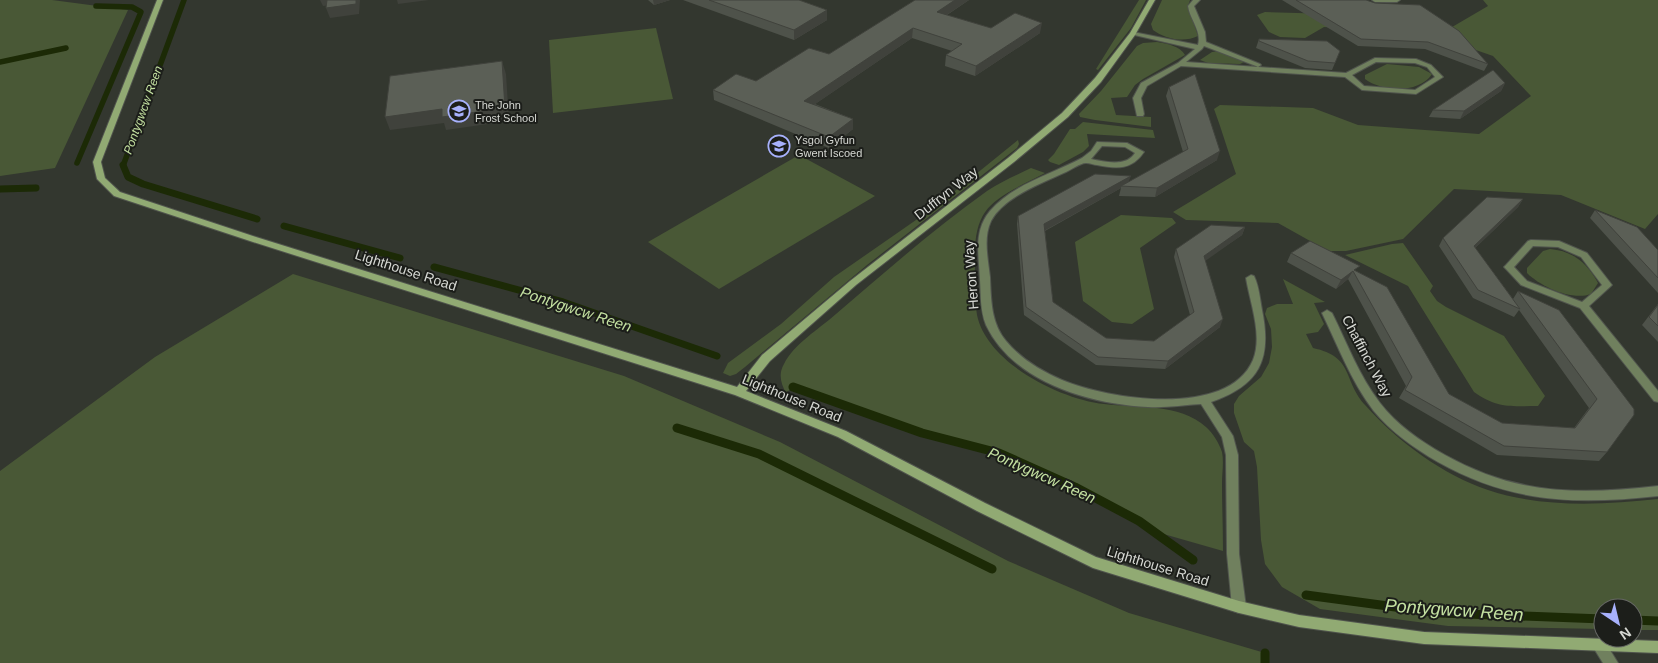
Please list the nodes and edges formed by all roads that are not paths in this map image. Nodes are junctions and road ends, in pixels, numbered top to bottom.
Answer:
1 (160, 0) edge
2 (1152, 0) edge
3 (1197, 0) edge
4 (1375, 0) edge
5 (1396, 0) edge
6 (1133, 34) junction
7 (1202, 45) junction
8 (1180, 64) junction
9 (1266, 68) junction
10 (1347, 74) junction
11 (1140, 114) dead end
12 (1084, 160) junction
13 (1251, 278) dead end
14 (1583, 306) junction
15 (1327, 313) dead end
16 (739, 392) junction
17 (1658, 398) edge
18 (1204, 400) junction
19 (1658, 491) edge
20 (1239, 607) junction
21 (1593, 646) edge
22 (1643, 647) edge
23 (1658, 647) edge
24 (1601, 648) edge
25 (1611, 663) edge

1 - 16 main road, Lighthouse Road
2 - 6 main road, Duffryn Way
3 - 7 street
4 - 5 street
6 - 7 street
6 - 16 main road, Duffryn Way
7 - 8 street
7 - 9 street
8 - 9 street
8 - 11 street
9 - 10 street
10 - 10 street
12 - 12 street, Heron Way
12 - 18 street, Heron Way
13 - 18 street, Heron Way
14 - 14 street
14 - 17 street
15 - 19 street, Chaffinch Way
16 - 20 main road, Lighthouse Road
18 - 20 street
20 - 21 main road, Lighthouse Road
22 - 23 main road, Lighthouse Road
24 - 25 street

